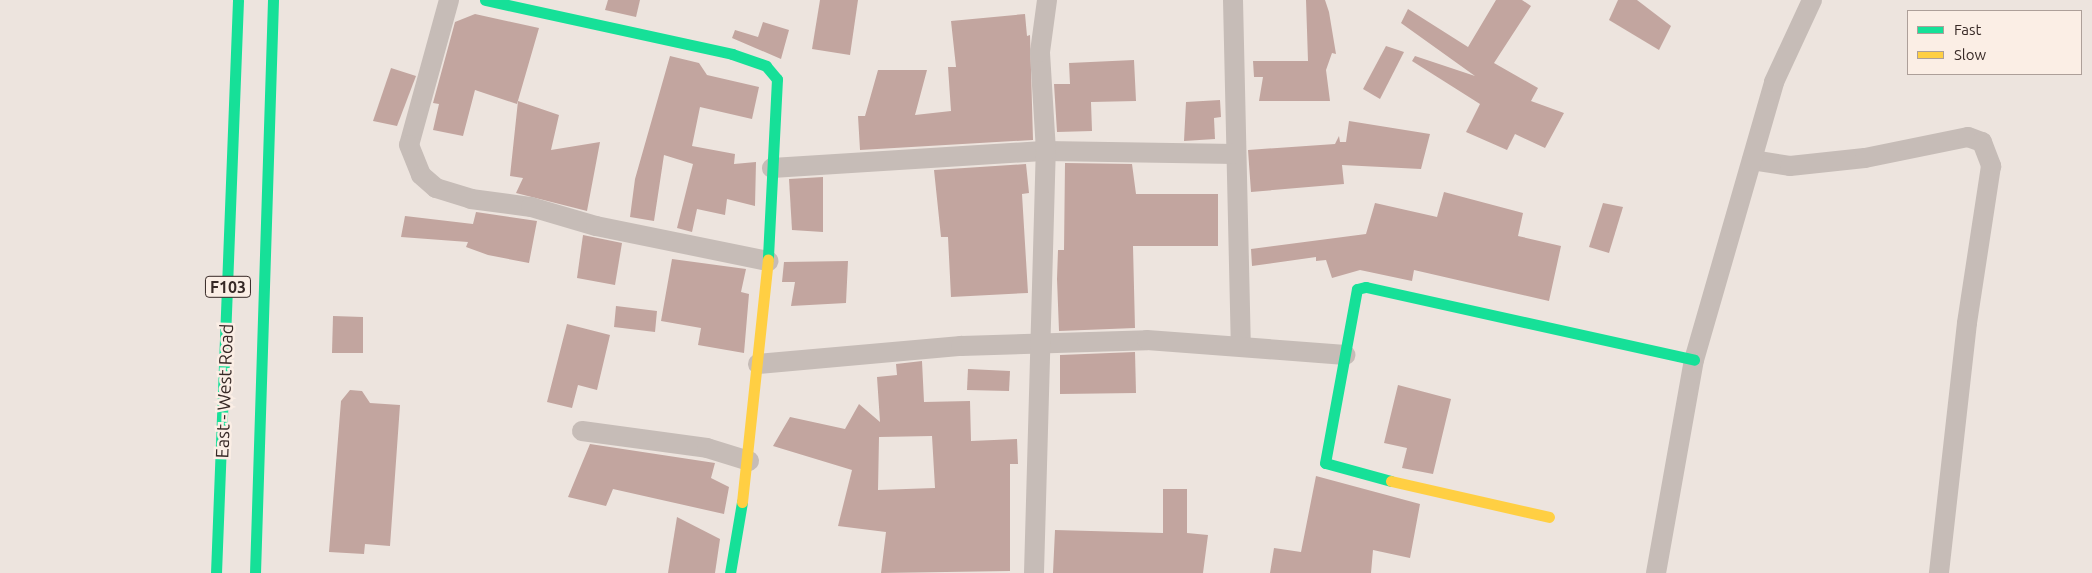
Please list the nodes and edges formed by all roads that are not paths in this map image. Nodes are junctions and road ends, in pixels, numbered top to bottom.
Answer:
1 (238, 0) edge
2 (273, 0) edge
3 (449, 0) edge
4 (485, 0) edge
5 (1047, 0) edge
6 (1233, 0) edge
7 (1812, 0) edge
8 (1046, 151) junction
9 (1235, 154) junction
10 (1752, 160) junction
11 (772, 168) junction
12 (768, 261) junction
13 (1041, 343) junction
14 (1242, 345) junction
15 (1345, 355) junction
16 (1694, 360) junction
17 (758, 364) junction
18 (582, 430) dead end
19 (749, 461) junction
20 (1549, 517) dead end
21 (216, 573) edge
22 (255, 573) edge
23 (730, 573) edge
24 (1034, 573) edge
25 (1656, 573) edge
26 (1939, 573) edge

1 - 21 street, East - West Road / F103
2 - 22 street, East - West Road / F103
3 - 12 street
4 - 11 street
5 - 8 street
6 - 9 street
7 - 10 street
8 - 9 street
8 - 11 street
8 - 13 street
9 - 14 street
10 - 16 street
10 - 26 street
11 - 12 street
12 - 17 street
13 - 14 street
13 - 17 street
13 - 24 street
14 - 15 street
15 - 16 street
15 - 20 street
16 - 25 street
17 - 19 street
18 - 19 street
19 - 23 street

